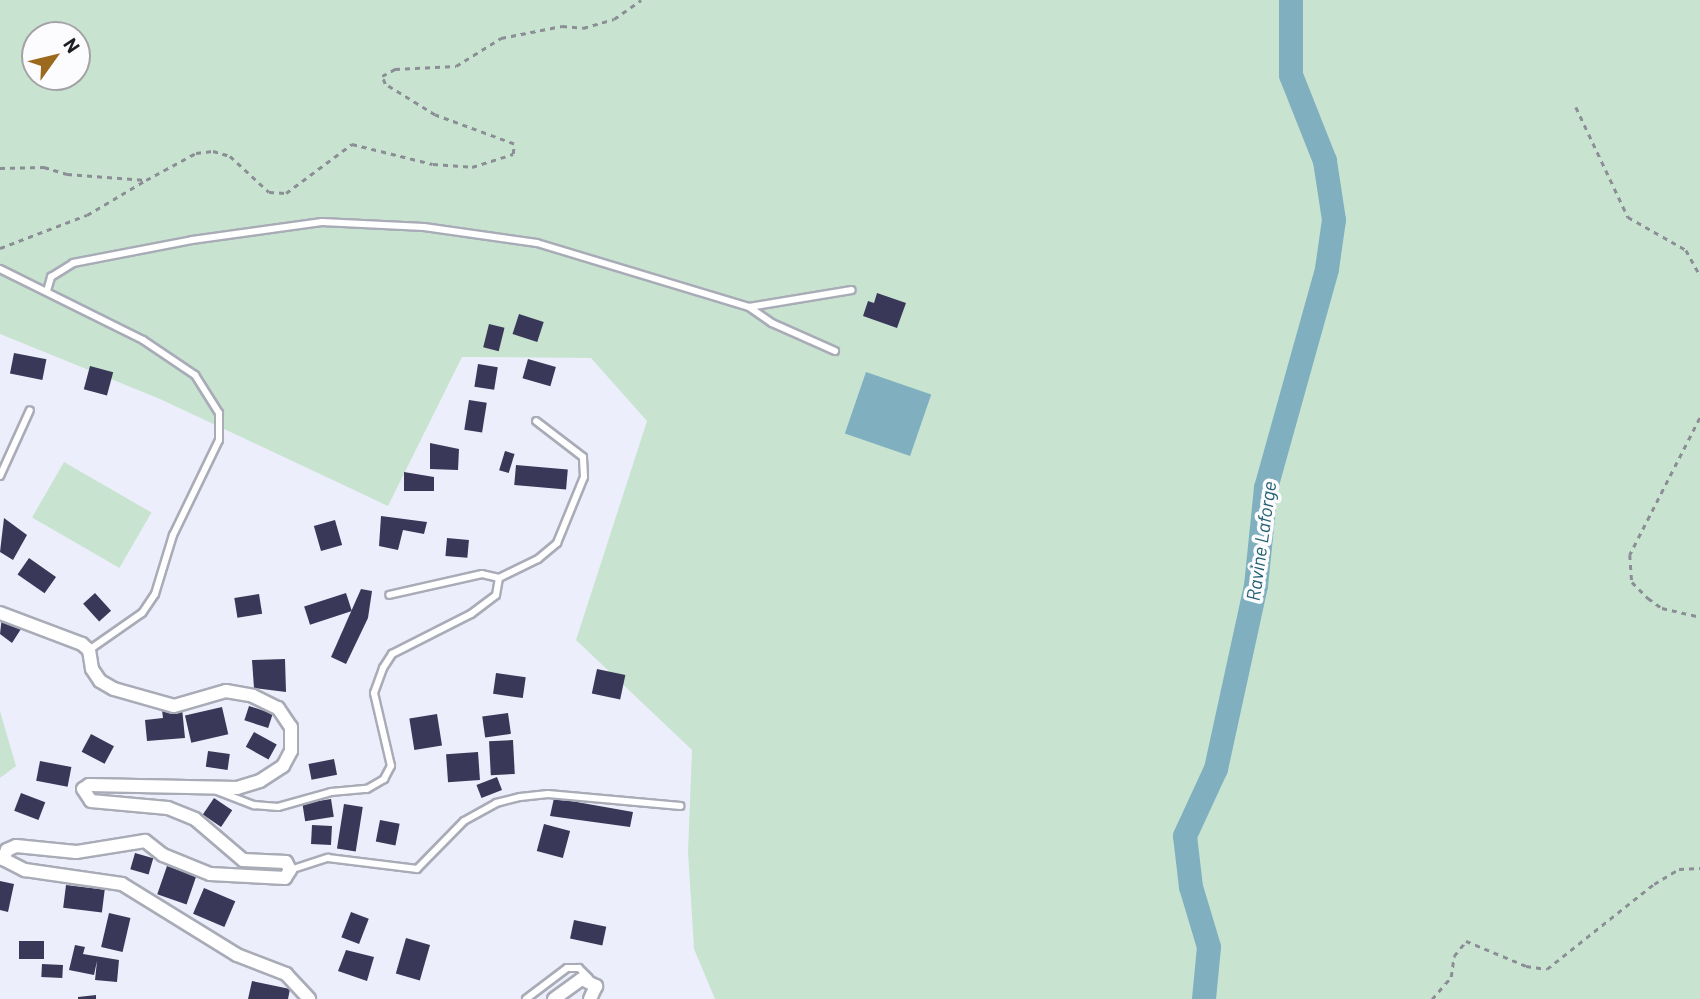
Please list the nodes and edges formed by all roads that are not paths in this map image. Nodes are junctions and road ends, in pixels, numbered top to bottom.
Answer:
1 (0, 269) edge
2 (852, 289) dead end
3 (47, 291) junction
4 (749, 307) junction
5 (835, 351) dead end
6 (30, 410) dead end
7 (536, 421) dead end
8 (0, 476) edge
9 (499, 578) junction
10 (389, 595) dead end
11 (1, 613) edge
12 (89, 650) junction
13 (206, 787) junction
14 (680, 806) dead end
15 (290, 870) junction
16 (590, 979) junction
17 (309, 999) edge
18 (526, 999) edge
19 (554, 999) edge
20 (590, 999) edge

1 - 3 lane
2 - 4 lane
3 - 4 lane
3 - 12 lane
4 - 5 lane
6 - 8 lane
7 - 9 lane
9 - 10 lane
9 - 13 lane
11 - 12 street
12 - 13 street
13 - 15 street
14 - 15 lane
15 - 17 street
16 - 18 lane
16 - 19 street
16 - 20 street

